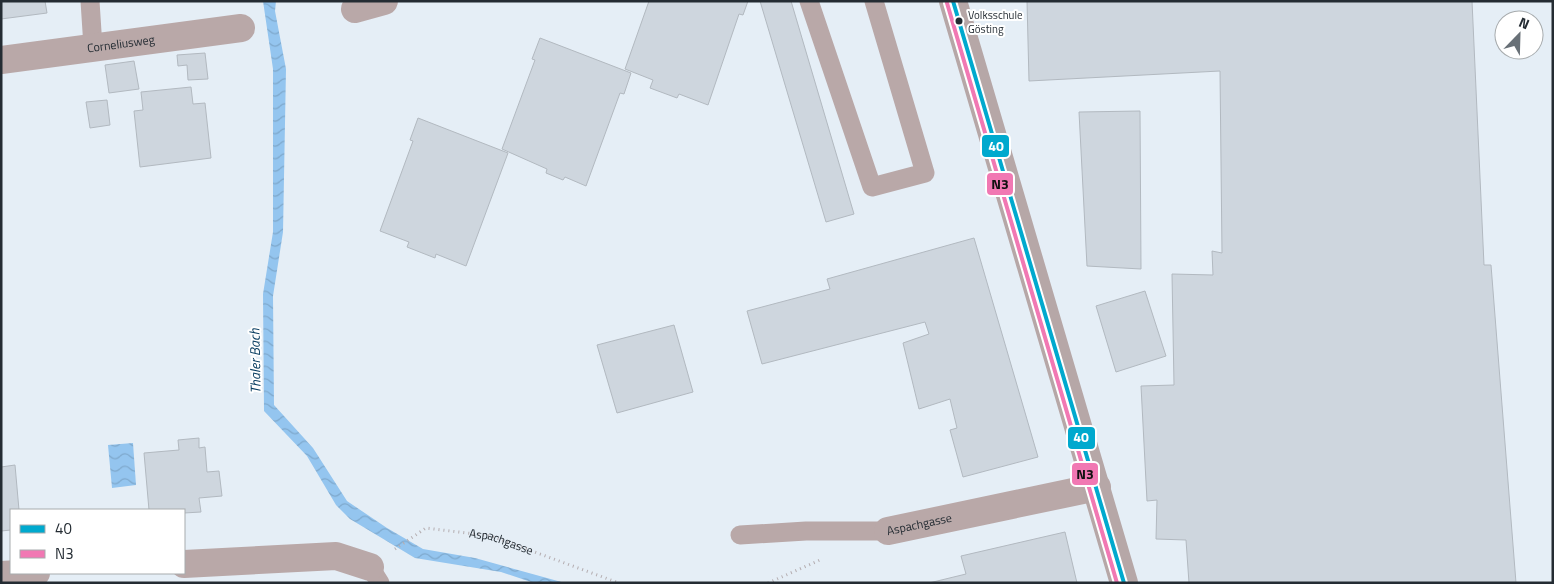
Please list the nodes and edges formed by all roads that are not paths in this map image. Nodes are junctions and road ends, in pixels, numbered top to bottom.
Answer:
1 (90, 1) edge
2 (384, 1) edge
3 (809, 1) edge
4 (874, 1) edge
5 (953, 1) edge
6 (355, 8) dead end
7 (241, 28) dead end
8 (93, 47) junction
9 (1, 60) edge
10 (1097, 487) junction
11 (888, 531) joint
12 (740, 534) dead end
13 (185, 564) edge
14 (18, 574) edge
15 (1, 575) edge
16 (375, 575) edge
17 (1124, 583) edge

1 - 8 lane
2 - 6 street
3 - 4 lane
5 - 10 main road
7 - 8 street, Corneliusweg
8 - 9 street, Corneliusweg
10 - 11 street, Aspachgasse
10 - 17 main road
11 - 12 lane, Aspachgasse
13 - 16 street
14 - 15 street

